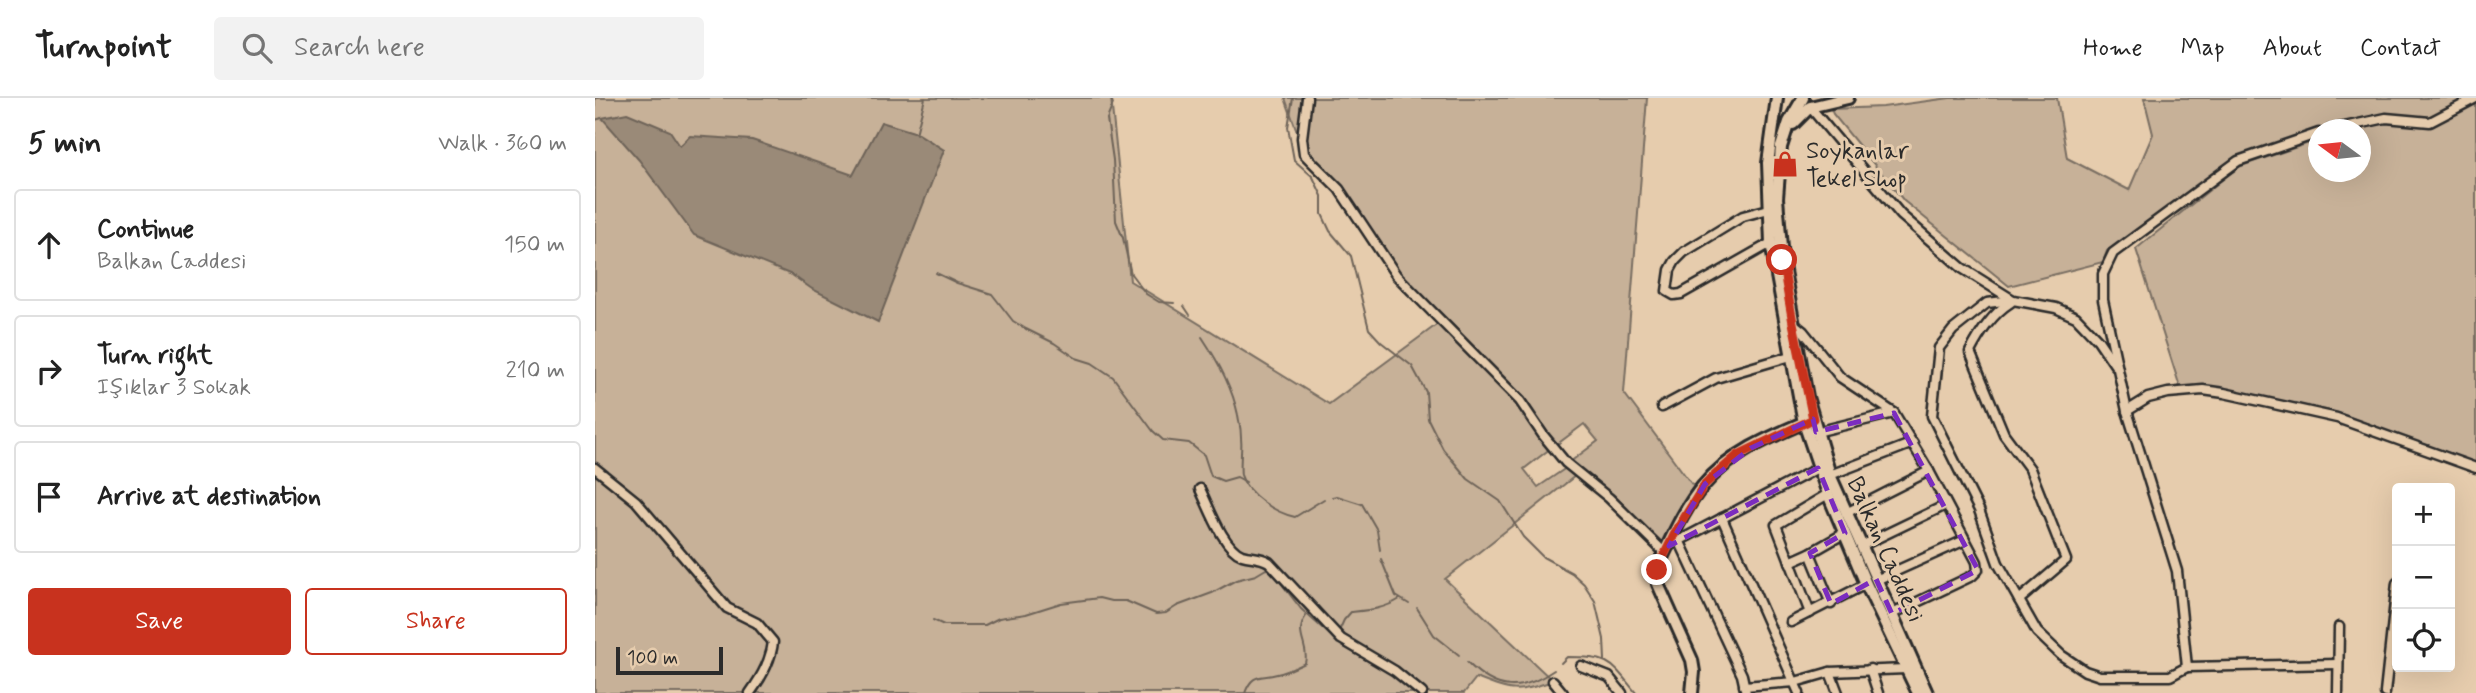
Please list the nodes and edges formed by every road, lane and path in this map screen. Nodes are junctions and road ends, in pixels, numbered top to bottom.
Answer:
1 (1307, 98) edge
2 (1768, 98) edge
3 (1777, 98) edge
4 (1848, 98) edge
5 (2476, 98) edge
6 (1806, 102) edge
7 (1773, 118) junction
8 (2371, 121) edge
9 (2308, 137) edge
10 (1769, 209) junction
11 (1771, 243) junction
12 (2013, 300) junction
13 (1793, 323) junction
14 (1791, 356) junction
15 (2117, 367) junction
16 (1663, 407) dead end
17 (2127, 411) junction
18 (1894, 413) junction
19 (1809, 421) junction
20 (1816, 432) junction
21 (1913, 443) junction
22 (595, 468) edge
23 (1818, 468) junction
24 (2476, 468) edge
25 (1929, 471) junction
26 (1830, 475) junction
27 (1200, 489) dead end
28 (1828, 494) junction
29 (1945, 505) junction
30 (1846, 513) junction
31 (1722, 518) junction
32 (1845, 533) junction
33 (1965, 540) junction
34 (1671, 546) junction
35 (1861, 546) junction
36 (1810, 553) junction
37 (1790, 562) junction
38 (1871, 582) junction
39 (2019, 600) junction
40 (1831, 604) junction
41 (2394, 609) edge
42 (1810, 613) junction
43 (1892, 614) junction
44 (1791, 622) dead end
45 (2339, 627) dead end
46 (2339, 664) junction
47 (1581, 666) dead end
48 (2187, 667) junction
49 (1870, 669) junction
50 (1906, 669) junction
51 (1830, 672) junction
52 (1553, 681) dead end
53 (1795, 682) junction
54 (1745, 690) edge
55 (750, 693) edge
56 (1422, 693) edge
57 (1563, 693) edge
58 (1622, 693) edge
59 (1692, 693) edge
60 (1799, 693) edge
61 (1838, 693) edge
62 (1878, 693) edge
63 (1918, 693) edge
64 (1927, 693) edge
65 (2338, 693) edge
66 (2385, 693) edge

1 - 34 street
2 - 7 main road
3 - 7 main road, Balkan Caddesi
4 - 6 main road
5 - 8 street
6 - 12 street
6 - 13 main road, Balkan Caddesi
7 - 10 main road, Balkan Caddesi
9 - 15 street
10 - 11 main road, Balkan Caddesi
10 - 11 street
11 - 14 main road, Balkan Caddesi
12 - 15 street
12 - 39 street
12 - 39 street
13 - 18 street
13 - 19 main road, Balkan Caddesi
14 - 16 street
14 - 19 main road, Balkan Caddesi
15 - 17 street
17 - 24 street
17 - 48 street
18 - 20 street
18 - 21 street
19 - 20 main road, Balkan Caddesi
19 - 23 main road, Balkan Caddesi
19 - 34 main road
20 - 26 main road, Balkan Caddesi
21 - 25 street
21 - 26 street
22 - 55 street
23 - 28 main road, Balkan Caddesi
23 - 31 street
25 - 29 street
25 - 30 street
26 - 30 main road, Balkan Caddesi
27 - 56 street
28 - 32 main road, Balkan Caddesi
28 - 37 street
29 - 33 street
29 - 35 street
30 - 35 main road, Balkan Caddesi
31 - 34 street
31 - 53 street
32 - 36 street
32 - 38 main road, Balkan Caddesi
33 - 38 street
33 - 43 street
34 - 54 street
34 - 59 main road
35 - 38 main road, Balkan Caddesi
36 - 37 street
36 - 40 street
37 - 42 street
38 - 40 street
38 - 43 main road, Balkan Caddesi
38 - 50 main road, Balkan Caddesi
39 - 48 street
40 - 42 street
41 - 66 street
42 - 44 street
43 - 64 main road, Balkan Caddesi
45 - 46 street
46 - 48 street
46 - 65 street
47 - 58 street
49 - 50 street
49 - 51 street
49 - 62 street
50 - 63 main road, Balkan Caddesi
51 - 53 street
51 - 61 street
52 - 57 street
53 - 54 street
53 - 60 street

